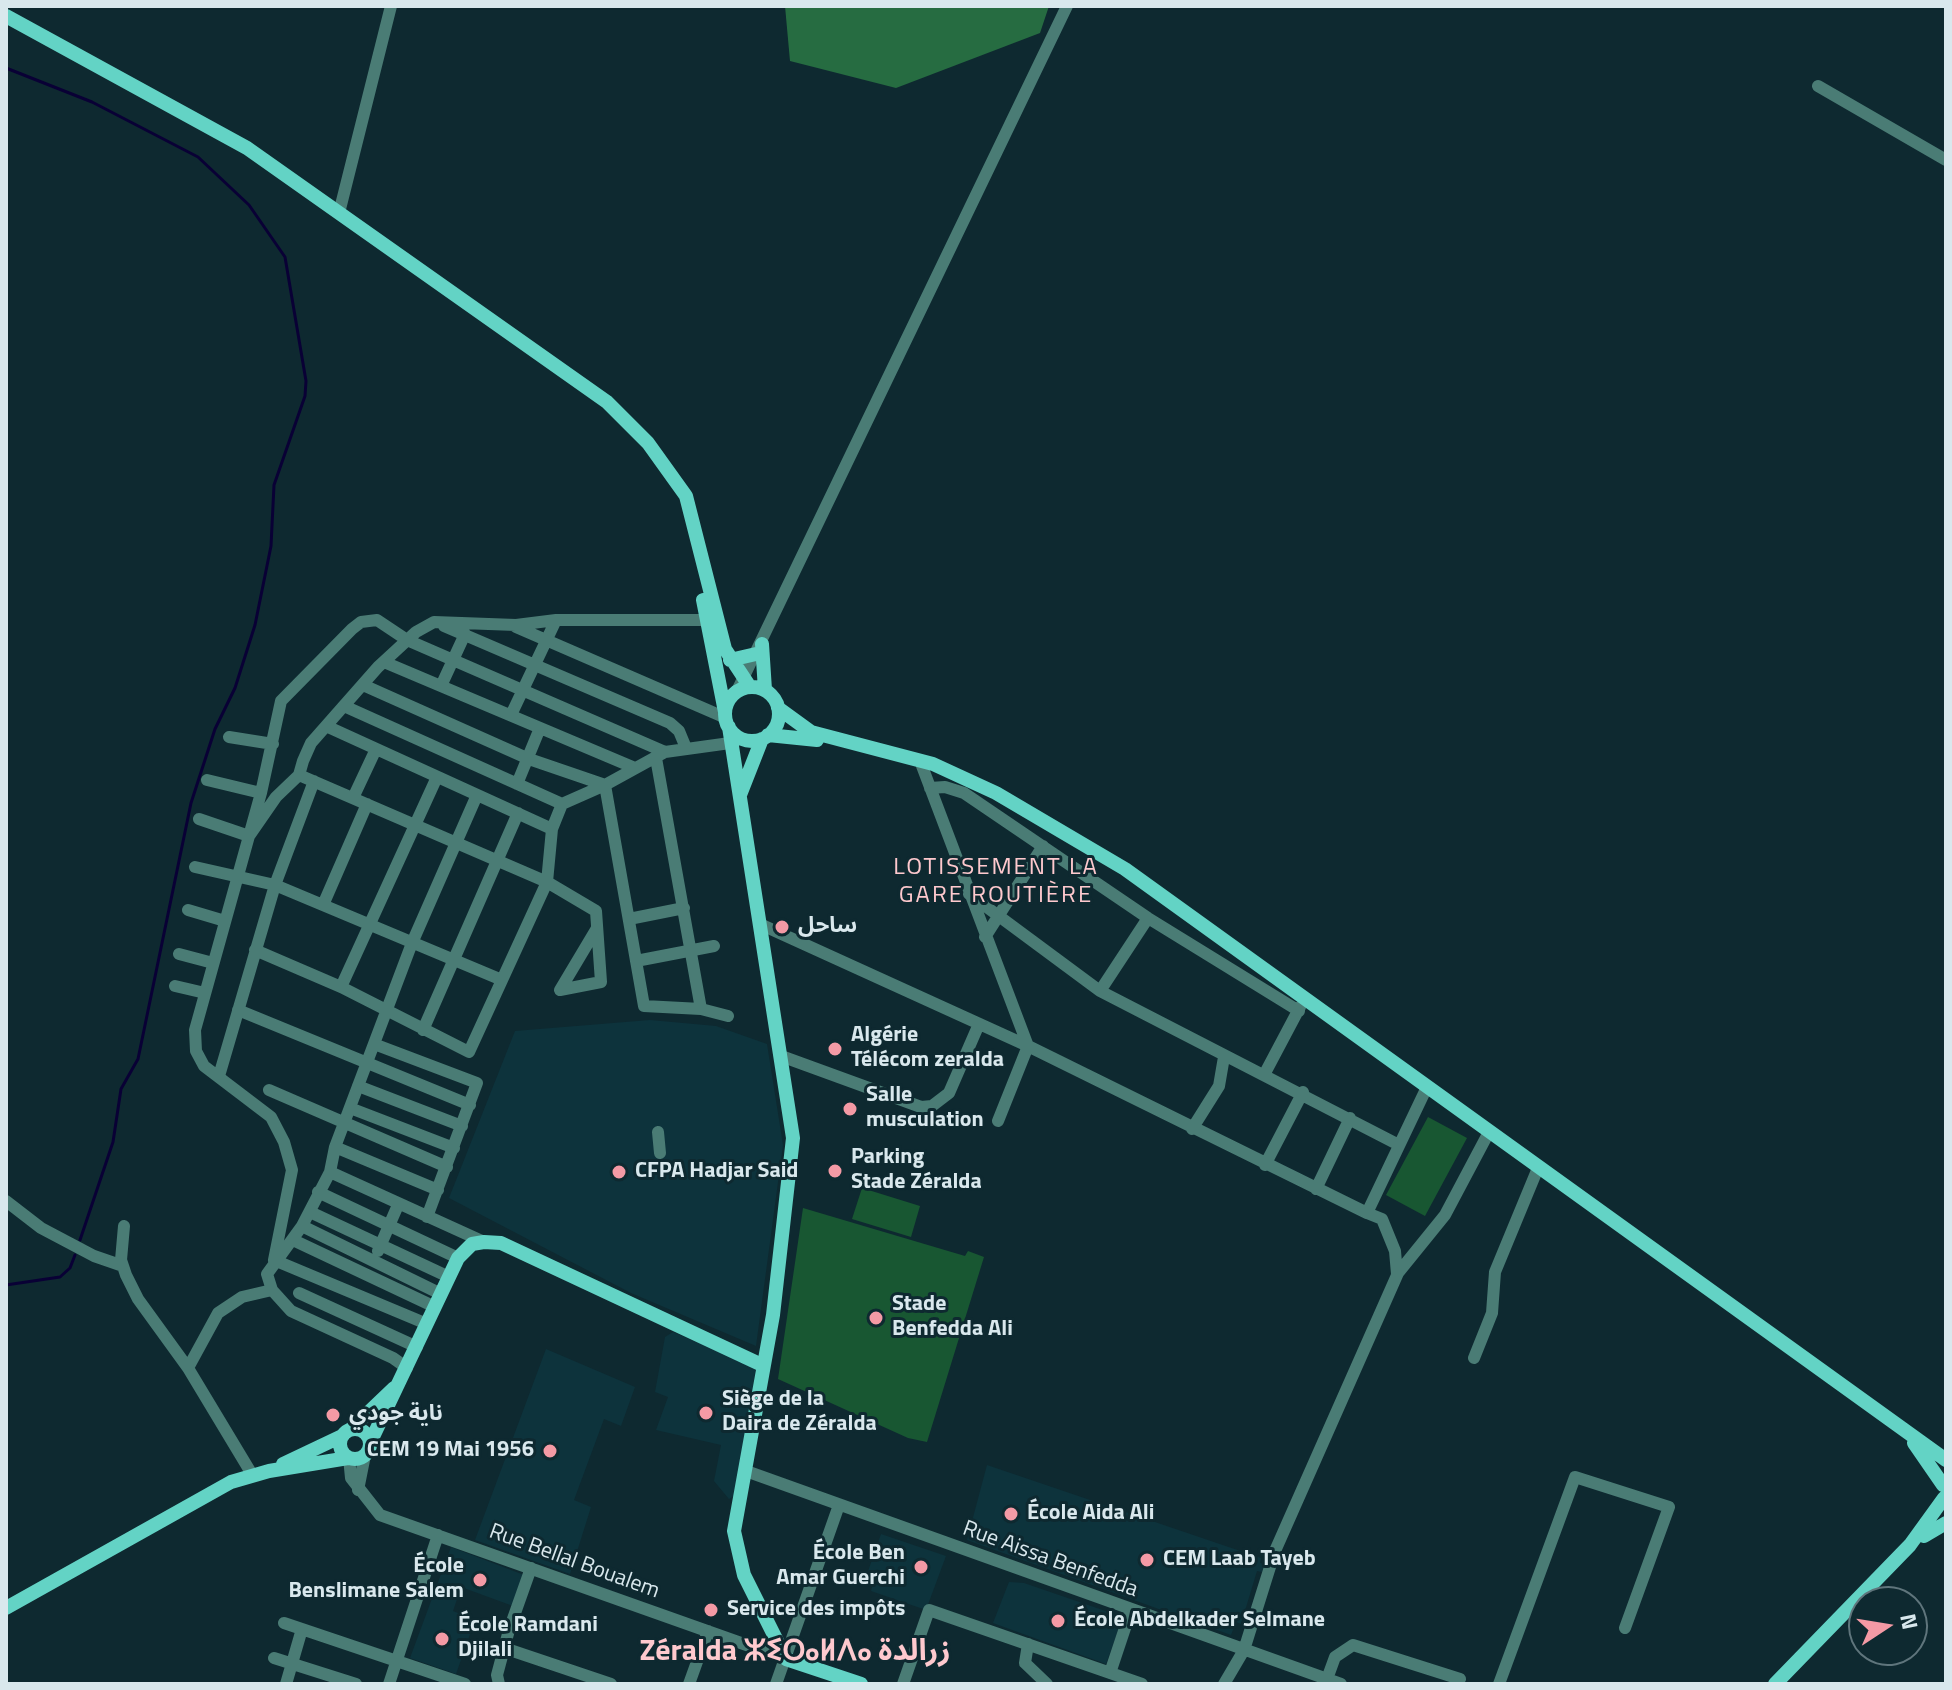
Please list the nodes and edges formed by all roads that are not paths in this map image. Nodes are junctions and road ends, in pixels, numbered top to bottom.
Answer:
1 (391, 6) edge
2 (1067, 6) edge
3 (6, 16) edge
4 (1818, 86) dead end
5 (1946, 160) edge
6 (339, 213) junction
7 (668, 469) junction
8 (556, 620) junction
9 (706, 620) junction
10 (434, 622) junction
11 (511, 625) junction
12 (465, 634) junction
13 (545, 639) junction
14 (407, 640) junction
15 (759, 649) junction
16 (453, 660) junction
17 (730, 660) junction
18 (384, 662) junction
19 (533, 664) junction
20 (363, 685) junction
21 (441, 686) junction
22 (748, 687) junction
23 (521, 691) junction
24 (344, 706) junction
25 (778, 708) junction
26 (511, 715) junction
27 (728, 725) junction
28 (326, 726) junction
29 (540, 728) junction
30 (229, 737) dead end
31 (765, 737) junction
32 (273, 744) junction
33 (686, 748) junction
34 (376, 749) junction
35 (660, 755) junction
36 (529, 759) junction
37 (922, 766) junction
38 (635, 768) junction
39 (946, 771) junction
40 (299, 775) junction
41 (437, 777) junction
42 (207, 780) dead end
43 (314, 781) junction
44 (517, 784) junction
45 (605, 785) junction
46 (930, 788) junction
47 (261, 793) junction
48 (477, 795) junction
49 (740, 795) junction
50 (353, 798) junction
51 (367, 804) junction
52 (562, 804) junction
53 (518, 813) junction
54 (199, 819) dead end
55 (414, 824) junction
56 (552, 829) junction
57 (249, 836) junction
58 (458, 844) junction
59 (1043, 846) junction
60 (497, 861) junction
61 (195, 867) dead end
62 (237, 878) junction
63 (547, 882) junction
64 (275, 885) junction
65 (969, 894) junction
66 (323, 905) junction
67 (684, 908) junction
68 (188, 910) dead end
69 (998, 916) junction
70 (1148, 918) junction
71 (629, 919) junction
72 (225, 921) junction
73 (369, 925) junction
74 (762, 925) junction
75 (597, 928) junction
76 (985, 937) junction
77 (412, 943) junction
78 (714, 946) dead end
79 (255, 950) junction
80 (692, 951) junction
81 (179, 954) dead end
82 (453, 961) junction
83 (636, 961) junction
84 (213, 963) junction
85 (502, 980) junction
86 (175, 986) dead end
87 (341, 987) junction
88 (1100, 991) junction
89 (205, 993) junction
90 (1300, 1004) junction
91 (387, 1009) junction
92 (701, 1009) junction
93 (238, 1010) junction
94 (728, 1016) dead end
95 (979, 1024) junction
96 (423, 1030) junction
97 (374, 1044) junction
98 (1028, 1046) junction
99 (781, 1056) junction
100 (1224, 1057) junction
101 (366, 1065) junction
102 (1264, 1075) junction
103 (219, 1076) junction
104 (358, 1086) junction
105 (1427, 1087) junction
106 (269, 1090) dead end
107 (1303, 1092) junction
108 (470, 1105) junction
109 (350, 1108) junction
110 (1350, 1118) junction
111 (998, 1121) dead end
112 (344, 1124) junction
113 (462, 1126) junction
114 (1192, 1129) junction
115 (658, 1132) dead end
116 (1489, 1132) junction
117 (1399, 1145) junction
118 (335, 1147) junction
119 (454, 1148) junction
120 (660, 1153) dead end
121 (1265, 1165) junction
122 (447, 1167) junction
123 (1538, 1168) junction
124 (330, 1172) junction
125 (1316, 1189) junction
126 (438, 1190) junction
127 (318, 1192) junction
128 (6, 1201) edge
129 (398, 1205) junction
130 (310, 1212) junction
131 (1367, 1213) junction
132 (427, 1217) junction
133 (389, 1225) junction
134 (124, 1226) dead end
135 (302, 1226) junction
136 (293, 1240) junction
137 (484, 1242) junction
138 (380, 1245) junction
139 (458, 1258) junction
140 (274, 1260) junction
141 (374, 1261) junction
142 (123, 1266) junction
143 (308, 1274) junction
144 (1397, 1274) junction
145 (449, 1277) junction
146 (272, 1290) junction
147 (299, 1293) junction
148 (438, 1301) junction
149 (291, 1311) junction
150 (427, 1324) junction
151 (417, 1347) junction
152 (1474, 1358) dead end
153 (762, 1365) junction
154 (188, 1368) junction
155 (407, 1368) junction
156 (400, 1382) junction
157 (346, 1433) junction
158 (1909, 1436) junction
159 (368, 1449) junction
160 (349, 1458) junction
161 (1946, 1460) edge
162 (269, 1471) junction
163 (746, 1471) junction
164 (253, 1476) junction
165 (358, 1490) junction
166 (1945, 1490) edge
167 (839, 1505) junction
168 (1946, 1523) edge
169 (438, 1535) junction
170 (1910, 1545) junction
171 (531, 1568) junction
172 (6, 1608) edge
173 (1131, 1610) junction
174 (284, 1623) dead end
175 (1625, 1628) dead end
176 (302, 1629) junction
177 (708, 1631) junction
178 (1028, 1644) junction
179 (504, 1648) junction
180 (1244, 1650) junction
181 (274, 1658) dead end
182 (786, 1659) junction
183 (293, 1662) junction
184 (396, 1663) junction
185 (1107, 1672) junction
186 (1327, 1679) junction
187 (1460, 1679) dead end
188 (443, 1681) edge
189 (854, 1683) edge
190 (286, 1684) edge
191 (356, 1684) edge
192 (389, 1684) edge
193 (465, 1684) edge
194 (499, 1684) edge
195 (611, 1684) edge
196 (689, 1684) edge
197 (776, 1684) edge
198 (903, 1684) edge
199 (1047, 1684) edge
200 (1099, 1684) edge
201 (1142, 1684) edge
202 (1224, 1684) edge
203 (1341, 1684) edge
204 (1499, 1684) edge
205 (1775, 1684) edge

1 - 6 street
2 - 15 street
3 - 6 main road
4 - 5 street
6 - 7 main road
7 - 9 main road
7 - 17 main road
8 - 9 street
8 - 11 street
8 - 13 street
9 - 27 main road
10 - 11 street
10 - 12 street
10 - 14 street
11 - 13 street
12 - 16 street
12 - 19 street
13 - 19 street
13 - 27 street
14 - 16 street
14 - 18 street
14 - 32 street
15 - 17 main road
15 - 22 main road
15 - 22 street
16 - 21 street
16 - 23 street
17 - 22 main road
18 - 20 street
18 - 21 street
19 - 23 street
19 - 33 street
20 - 24 street
20 - 36 street
21 - 26 street
22 - 25 main road
22 - 27 main road
23 - 26 street
23 - 35 street
24 - 28 street
24 - 44 street
25 - 31 main road
25 - 39 main road
26 - 29 street
27 - 31 main road
27 - 33 street
27 - 49 main road
28 - 34 street
28 - 40 street
29 - 36 street
29 - 38 street
30 - 32 street
31 - 37 main road
31 - 49 main road
32 - 47 street
33 - 35 street
34 - 41 street
34 - 50 street
35 - 38 street
35 - 67 street
36 - 44 street
36 - 45 street
37 - 39 main road
37 - 46 street
38 - 45 street
39 - 90 main road
40 - 43 street
40 - 57 street
41 - 48 street
41 - 55 street
42 - 47 street
43 - 50 street
43 - 64 street
44 - 52 street
45 - 52 street
45 - 71 street
46 - 59 street
46 - 65 street
47 - 57 street
48 - 53 street
48 - 58 street
49 - 74 main road
50 - 51 street
51 - 55 street
51 - 66 street
52 - 56 street
53 - 56 street
53 - 60 street
54 - 57 street
55 - 58 street
55 - 73 street
56 - 63 street
57 - 62 street
58 - 60 street
58 - 77 street
59 - 69 street
59 - 70 street
60 - 63 street
60 - 82 street
61 - 62 street
62 - 64 street
62 - 72 street
63 - 75 street
63 - 85 street
64 - 66 street
64 - 79 street
65 - 69 street
65 - 76 street
66 - 73 street
67 - 71 street
67 - 80 street
68 - 72 street
69 - 76 street
69 - 88 street
70 - 88 street
70 - 90 street
71 - 83 street
72 - 84 street
73 - 77 street
73 - 87 street
74 - 95 street
74 - 99 main road
75 - 75 street
76 - 98 street
77 - 82 street
77 - 91 street
78 - 80 street
79 - 87 street
79 - 93 street
80 - 83 street
80 - 92 street
81 - 84 street
82 - 85 street
82 - 96 street
83 - 92 street
84 - 89 street
85 - 96 street
86 - 89 street
87 - 91 street
88 - 100 street
89 - 103 street
90 - 102 street
90 - 105 main road
91 - 96 street
91 - 97 street
92 - 94 street
93 - 101 street
93 - 103 street
95 - 98 street
95 - 99 street
97 - 101 street
97 - 108 street
98 - 111 street
98 - 114 street
99 - 153 main road
100 - 102 street
100 - 114 street
101 - 104 street
101 - 108 street
102 - 107 street
103 - 140 street
104 - 109 street
104 - 113 street
105 - 116 main road
105 - 117 street
106 - 112 street
107 - 110 street
107 - 121 street
108 - 113 street
109 - 112 street
109 - 119 street
110 - 117 street
110 - 125 street
112 - 118 street
112 - 122 street
113 - 119 street
114 - 121 street
115 - 120 street
116 - 123 main road
116 - 144 street
117 - 131 street
118 - 124 street
118 - 126 street
119 - 122 street
121 - 125 street
122 - 126 street
123 - 152 street
123 - 158 main road
124 - 127 street
124 - 129 street
125 - 131 street
126 - 132 street
127 - 130 street
127 - 133 street
128 - 142 street
129 - 132 street
129 - 133 street
130 - 135 street
130 - 138 street
131 - 144 street
132 - 137 street
133 - 138 street
133 - 139 street
134 - 142 street
135 - 136 street
135 - 141 street
136 - 140 street
136 - 148 street
137 - 139 main road
137 - 153 main road
138 - 141 street
138 - 145 street
139 - 145 main road
140 - 143 street
140 - 146 street
141 - 148 street
142 - 154 street
143 - 147 street
143 - 150 street
144 - 180 street
145 - 148 main road
146 - 149 street
146 - 154 street
147 - 149 street
147 - 151 street
148 - 150 main road
149 - 155 street
150 - 151 main road
151 - 155 main road
153 - 163 main road
154 - 164 street
155 - 156 main road
156 - 157 main road
156 - 159 main road
157 - 159 main road
157 - 160 main road
157 - 162 main road
158 - 161 main road
158 - 166 main road
159 - 160 main road
159 - 165 street
160 - 162 main road
160 - 165 street
162 - 164 main road
163 - 167 street, Rue Aissa Benfedda
163 - 182 main road
164 - 172 main road
165 - 169 street, Rue Bellal Boualem
166 - 170 main road
167 - 173 street, Rue Aissa Benfedda
167 - 182 street
168 - 170 main road
169 - 171 street, Rue Bellal Boualem
169 - 184 street
170 - 205 main road
171 - 177 street, Rue Bellal Boualem
171 - 179 street
173 - 180 street, Rue Aissa Benfedda
173 - 185 street
174 - 176 street
175 - 204 street
176 - 183 street
176 - 184 street
177 - 182 street, Rue Bellal Boualem
177 - 196 street
178 - 185 street
178 - 198 street
178 - 199 street
179 - 194 street
179 - 195 street
180 - 186 street, Rue Aissa Benfedda
180 - 202 street
181 - 183 street
182 - 189 main road
182 - 197 street
183 - 190 street
183 - 191 street
184 - 188 street
184 - 192 street
185 - 200 street
185 - 201 street
186 - 187 street
186 - 203 street, Rue Aissa Benfedda
188 - 193 street

